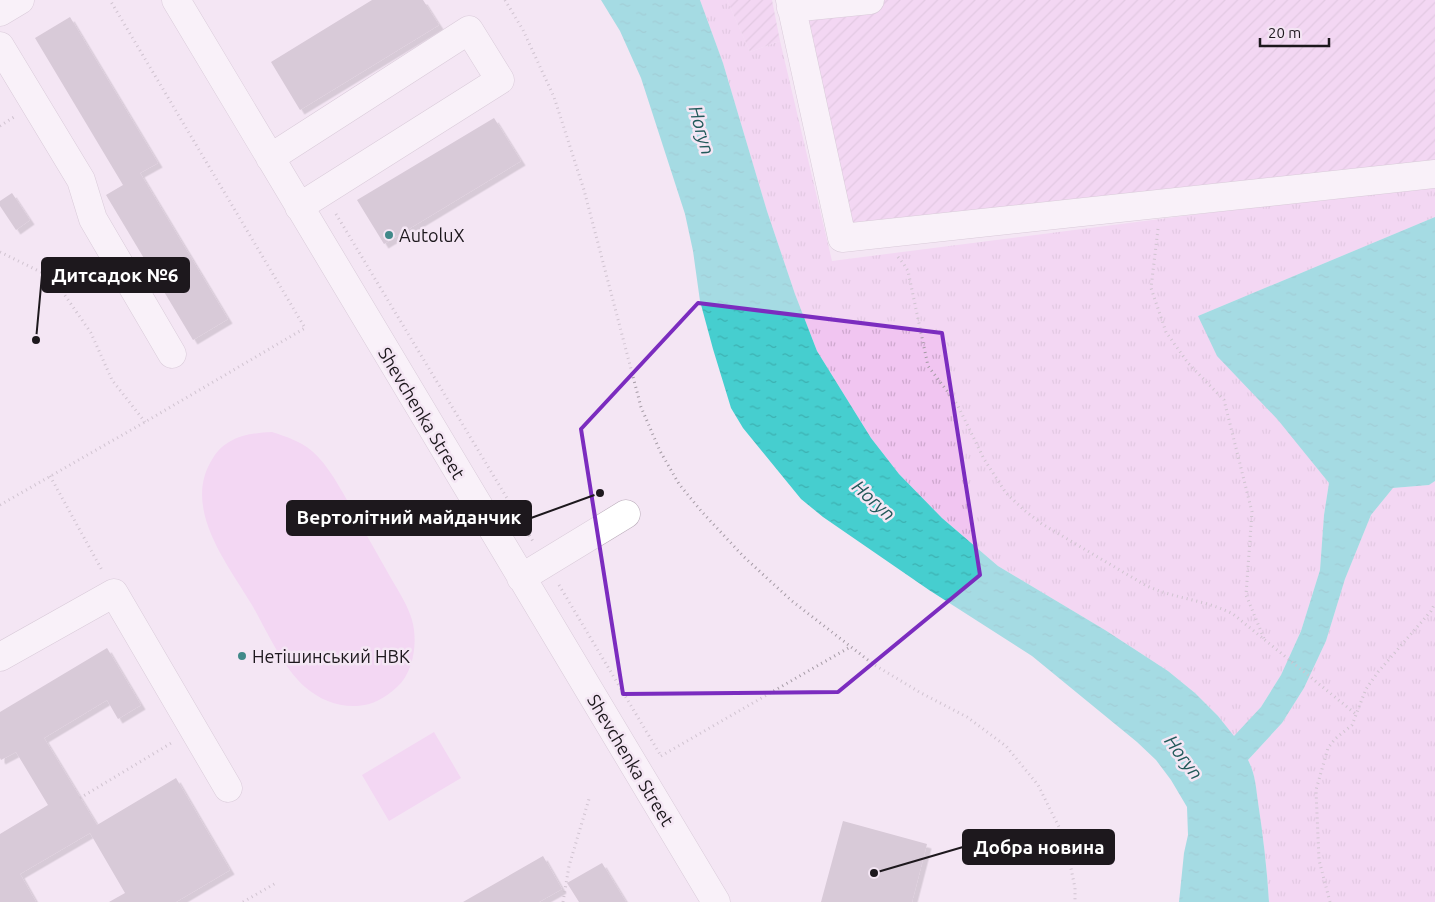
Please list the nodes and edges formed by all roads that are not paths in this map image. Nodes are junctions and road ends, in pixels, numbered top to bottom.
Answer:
1 (20, 0) edge
2 (176, 0) edge
3 (870, 0) edge
4 (791, 4) edge
5 (0, 12) edge
6 (0, 46) edge
7 (270, 158) junction
8 (1435, 174) edge
9 (299, 207) junction
10 (172, 354) dead end
11 (626, 514) dead end
12 (521, 578) junction
13 (0, 657) edge
14 (228, 788) dead end
15 (716, 902) edge

1 - 5 street
2 - 7 street, Shevchenka Street
3 - 4 street
4 - 8 street
6 - 10 street
7 - 9 street, Shevchenka Street
7 - 9 street
9 - 12 street, Shevchenka Street
11 - 12 street
12 - 15 street, Shevchenka Street
13 - 14 street

